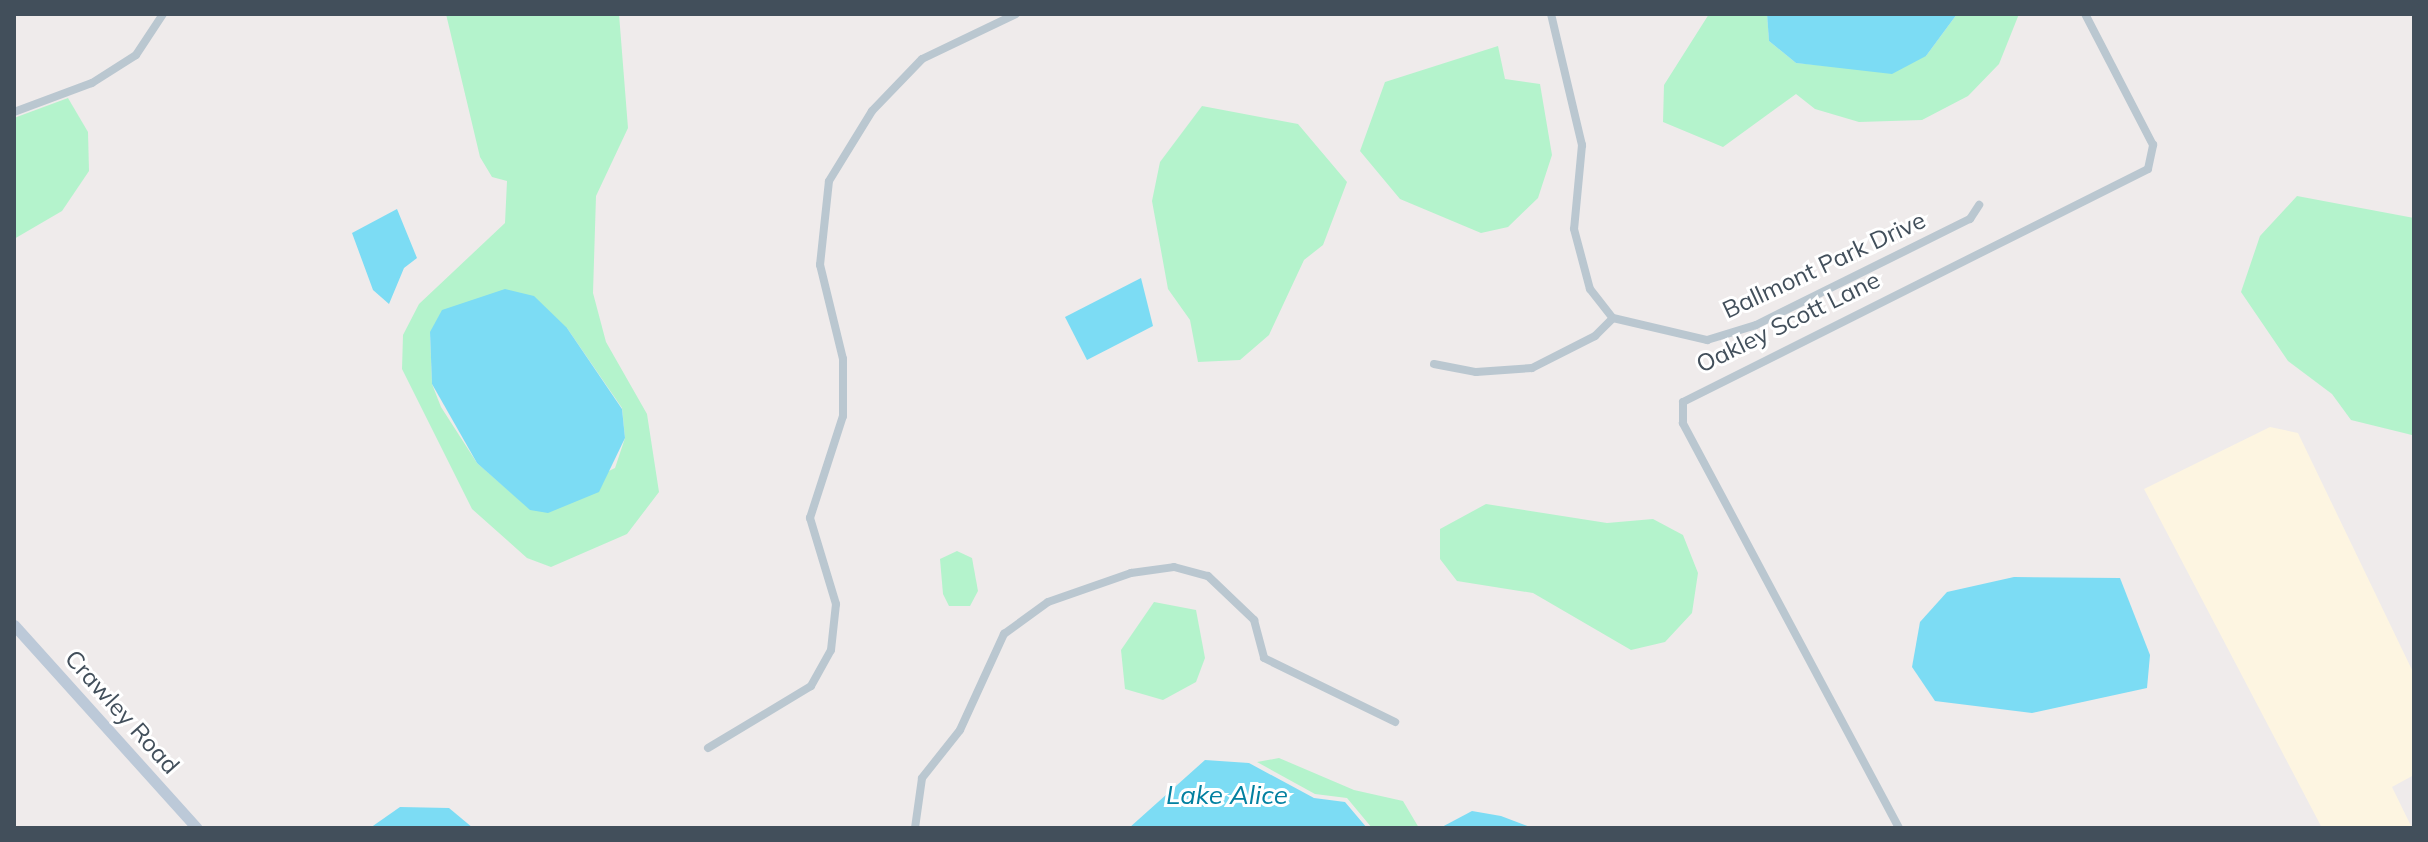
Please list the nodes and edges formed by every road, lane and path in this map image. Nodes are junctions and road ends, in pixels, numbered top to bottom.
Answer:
1 (163, 14) edge
2 (1016, 14) edge
3 (1551, 14) edge
4 (2085, 14) edge
5 (14, 112) edge
6 (1979, 205) dead end
7 (1613, 318) junction
8 (1434, 364) dead end
9 (14, 625) edge
10 (1395, 722) dead end
11 (708, 748) dead end
12 (190, 826) edge
13 (915, 828) edge
14 (1899, 828) edge

1 - 5 street
2 - 11 street
3 - 7 street
4 - 14 street, Oakley Scott Lane
6 - 7 street, Ballmont Park Drive
7 - 8 street
9 - 12 street, Crawley Road
10 - 13 street

